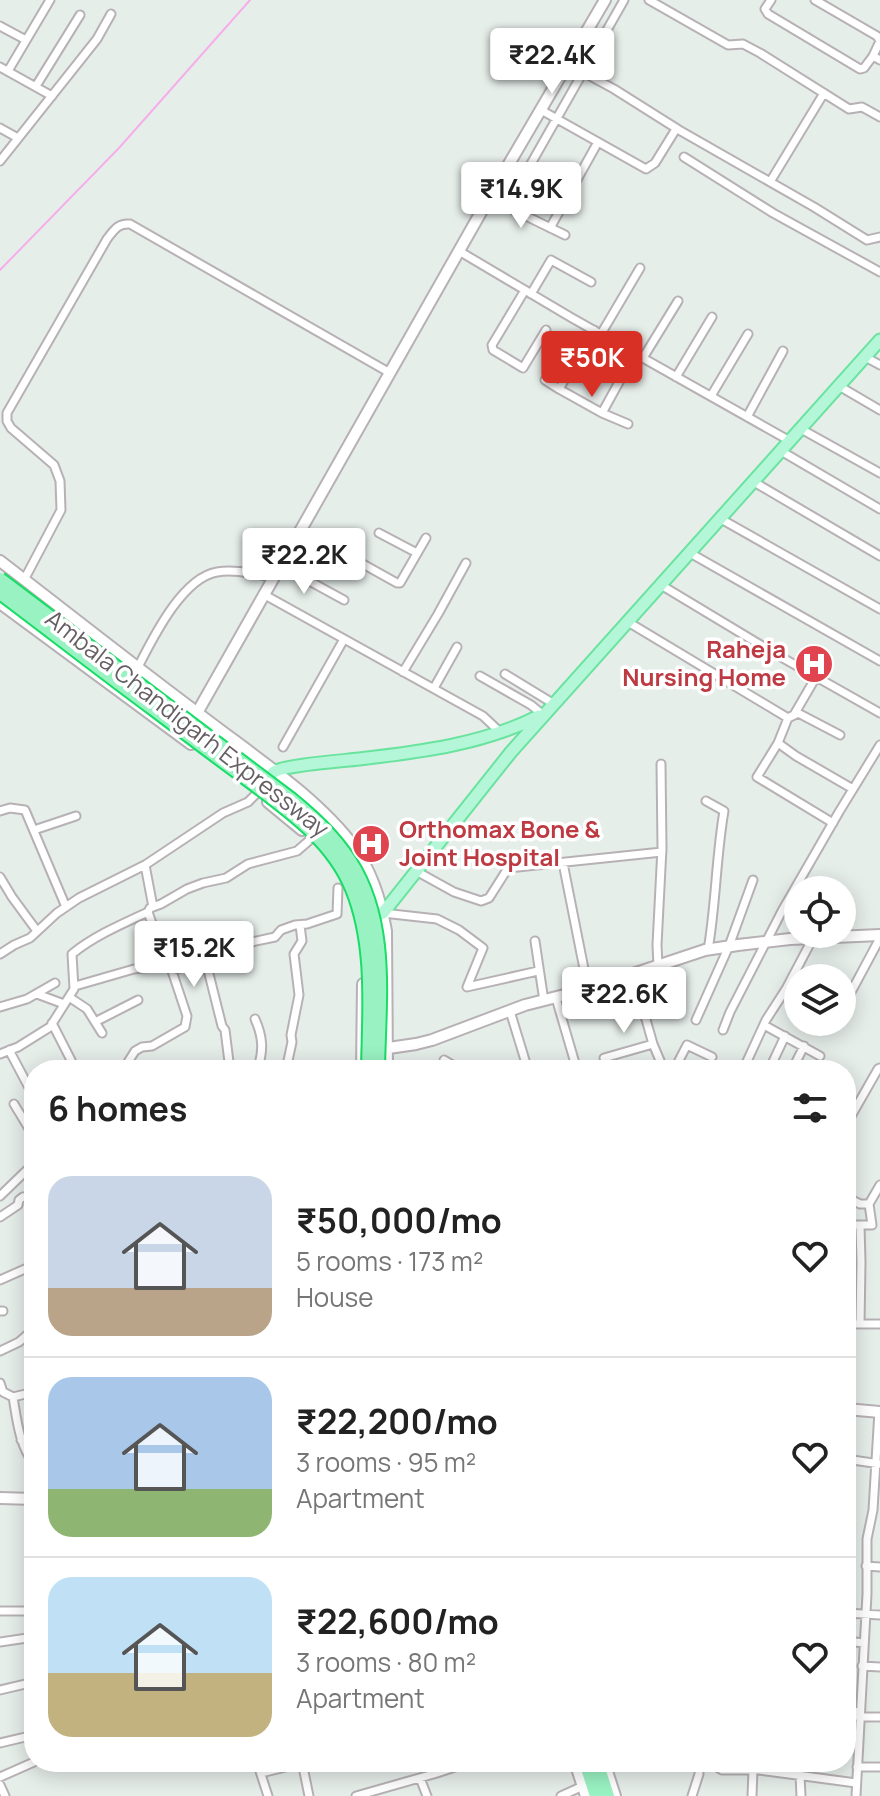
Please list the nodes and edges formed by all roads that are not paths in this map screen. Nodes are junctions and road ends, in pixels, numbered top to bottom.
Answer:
1 (50, 0) edge
2 (605, 0) edge
3 (624, 0) edge
4 (649, 0) edge
5 (771, 0) edge
6 (815, 0) edge
7 (111, 14) dead end
8 (80, 15) dead end
9 (0, 26) edge
10 (26, 40) junction
11 (876, 58) edge
12 (568, 64) junction
13 (4, 69) edge
14 (583, 73) junction
15 (36, 86) junction
16 (824, 93) junction
17 (52, 96) junction
18 (541, 110) junction
19 (880, 117) edge
20 (557, 119) junction
21 (0, 128) edge
22 (676, 129) junction
23 (18, 138) junction
24 (598, 142) junction
25 (684, 157) dead end
26 (0, 161) edge
27 (770, 182) junction
28 (489, 198) junction
29 (507, 206) junction
30 (550, 228) junction
31 (565, 235) dead end
32 (880, 237) edge
33 (459, 251) junction
34 (640, 268) dead end
35 (880, 272) edge
36 (591, 282) dead end
37 (528, 292) junction
38 (678, 301) dead end
39 (712, 317) dead end
40 (546, 330) dead end
41 (598, 332) junction
42 (748, 334) dead end
43 (880, 340) edge
44 (783, 351) dead end
45 (635, 353) junction
46 (865, 357) junction
47 (643, 358) junction
48 (880, 365) edge
49 (390, 373) junction
50 (676, 377) junction
51 (545, 380) dead end
52 (839, 386) junction
53 (559, 389) junction
54 (711, 396) junction
55 (880, 410) edge
56 (602, 413) junction
57 (747, 417) junction
58 (628, 424) dead end
59 (801, 429) junction
60 (790, 441) junction
61 (781, 451) junction
62 (880, 473) edge
63 (754, 482) junction
64 (880, 509) edge
65 (721, 519) junction
66 (300, 529) junction
67 (379, 533) dead end
68 (426, 538) dead end
69 (417, 553) junction
70 (690, 553) junction
71 (880, 556) edge
72 (0, 561) edge
73 (466, 563) dead end
74 (280, 565) junction
75 (273, 577) junction
76 (0, 579) edge
77 (24, 580) junction
78 (661, 585) junction
79 (0, 593) edge
80 (263, 594) junction
81 (344, 600) dead end
82 (0, 603) edge
83 (880, 609) edge
84 (628, 622) junction
85 (344, 639) junction
86 (457, 647) dead end
87 (880, 661) edge
88 (138, 667) junction
89 (403, 672) junction
90 (505, 674) dead end
91 (480, 676) dead end
92 (816, 677) junction
93 (434, 688) junction
94 (547, 710) junction
95 (197, 713) junction
96 (880, 713) edge
97 (791, 717) junction
98 (221, 732) junction
99 (500, 732) junction
100 (840, 735) dead end
101 (778, 743) junction
102 (880, 745) edge
103 (283, 747) dead end
104 (205, 753) junction
105 (661, 764) dead end
106 (274, 772) junction
107 (853, 789) junction
108 (257, 793) junction
109 (706, 801) dead end
110 (0, 811) edge
111 (76, 816) dead end
112 (833, 823) junction
113 (34, 830) junction
114 (312, 838) junction
115 (662, 852) junction
116 (563, 863) junction
117 (145, 865) junction
118 (416, 871) junction
119 (0, 877) edge
120 (753, 880) dead end
121 (338, 888) dead end
122 (66, 907) junction
123 (150, 910) junction
124 (383, 913) junction
125 (357, 922) junction
126 (300, 925) junction
127 (37, 931) junction
128 (880, 936) edge
129 (856, 937) edge
130 (784, 940) edge
131 (535, 941) dead end
132 (766, 942) junction
133 (729, 946) junction
134 (808, 948) edge
135 (708, 950) junction
136 (0, 954) edge
137 (205, 958) junction
138 (658, 966) junction
139 (170, 968) junction
140 (538, 971) junction
141 (633, 974) junction
142 (856, 982) edge
143 (55, 983) dead end
144 (75, 986) junction
145 (588, 989) junction
146 (37, 994) junction
147 (556, 998) junction
148 (138, 1000) dead end
149 (67, 1001) junction
150 (544, 1001) junction
151 (0, 1007) edge
152 (510, 1011) junction
153 (255, 1019) dead end
154 (696, 1020) dead end
155 (95, 1022) junction
156 (52, 1023) junction
157 (764, 1025) junction
158 (723, 1030) dead end
159 (102, 1033) dead end
160 (784, 1035) edge
161 (785, 1036) joint
162 (653, 1044) junction
163 (804, 1046) junction
164 (388, 1048) junction
165 (9, 1050) junction
166 (362, 1050) junction
167 (0, 1054) edge
168 (820, 1056) dead end
169 (712, 1057) dead end
170 (604, 1058) dead end
171 (71, 1060) edge
172 (129, 1060) edge
173 (229, 1060) edge
174 (260, 1060) edge
175 (288, 1060) edge
176 (364, 1060) edge
177 (365, 1060) edge
178 (378, 1060) edge
179 (387, 1060) edge
180 (525, 1060) edge
181 (574, 1060) edge
182 (660, 1060) edge
183 (679, 1060) edge
184 (748, 1060) edge
185 (774, 1060) edge
186 (797, 1060) edge
187 (880, 1068) edge
188 (24, 1078) edge
189 (14, 1104) dead end
190 (856, 1108) edge
191 (24, 1120) edge
192 (24, 1173) edge
193 (880, 1185) edge
194 (0, 1196) edge
195 (23, 1197) dead end
196 (856, 1202) edge
197 (869, 1204) junction
198 (0, 1217) edge
199 (876, 1225) edge
200 (856, 1226) edge
201 (860, 1226) junction
202 (24, 1269) edge
203 (0, 1280) edge
204 (856, 1324) edge
205 (860, 1324) junction
206 (880, 1324) edge
207 (24, 1338) edge
208 (0, 1351) edge
209 (0, 1383) edge
210 (24, 1394) edge
211 (13, 1397) junction
212 (856, 1410) edge
213 (879, 1412) edge
214 (24, 1439) edge
215 (21, 1440) junction
216 (24, 1448) edge
217 (856, 1461) edge
218 (877, 1464) edge
219 (0, 1498) edge
220 (24, 1499) edge
221 (876, 1515) edge
222 (866, 1566) junction
223 (880, 1567) edge
224 (0, 1611) edge
225 (24, 1611) edge
226 (856, 1614) edge
227 (865, 1614) junction
228 (880, 1615) edge
229 (24, 1638) edge
230 (0, 1642) edge
231 (856, 1642) edge
232 (864, 1643) junction
233 (862, 1666) junction
234 (880, 1667) edge
235 (24, 1684) edge
236 (0, 1690) edge
237 (856, 1713) edge
238 (859, 1714) junction
239 (880, 1717) edge
240 (24, 1737) edge
241 (0, 1743) edge
242 (24, 1766) edge
243 (857, 1767) junction
244 (880, 1767) edge
245 (265, 1772) edge
246 (304, 1772) edge
247 (439, 1772) edge
248 (588, 1772) edge
249 (600, 1772) edge
250 (607, 1772) edge
251 (699, 1772) edge
252 (753, 1772) edge
253 (772, 1772) edge
254 (261, 1773) joint
255 (800, 1775) junction
256 (0, 1777) edge
257 (420, 1778) junction
258 (856, 1783) junction
259 (0, 1785) edge
260 (584, 1791) edge
261 (5, 1796) edge
262 (268, 1796) edge
263 (309, 1796) edge
264 (356, 1796) edge
265 (427, 1796) edge
266 (561, 1796) edge
267 (596, 1796) edge
268 (608, 1796) edge
269 (615, 1796) edge
270 (692, 1796) edge
271 (752, 1796) edge
272 (801, 1796) edge
273 (856, 1796) edge

1 - 10 street
2 - 12 street
3 - 14 street
4 - 16 street
5 - 11 street
6 - 11 street
7 - 17 street
8 - 15 street
9 - 10 street
10 - 13 street
12 - 14 street
12 - 18 street
13 - 15 street
14 - 20 street
14 - 22 street
15 - 17 street
16 - 19 street
16 - 27 street
17 - 23 street
18 - 20 street
18 - 28 street
20 - 24 street
20 - 29 street
21 - 23 street
22 - 24 street
22 - 27 street
23 - 26 street
24 - 30 street
25 - 35 street
27 - 32 street
28 - 29 street
28 - 33 street
29 - 30 street
30 - 31 street
33 - 37 street
33 - 49 street
34 - 41 street
36 - 37 street
37 - 40 street
37 - 41 street
38 - 47 street
39 - 50 street
41 - 45 street
41 - 53 street
42 - 54 street
43 - 46 main road
44 - 57 street
45 - 47 street
45 - 56 street
46 - 48 street
46 - 52 main road
47 - 50 street
49 - 66 street
49 - 77 street
50 - 54 street
51 - 53 street
52 - 55 street
52 - 59 main road
53 - 56 street
54 - 57 street
56 - 58 street
57 - 60 street
59 - 60 main road
59 - 62 street
60 - 61 main road
61 - 63 main road
61 - 64 street
63 - 65 main road
63 - 71 street
65 - 70 main road
65 - 83 street
66 - 69 street
66 - 74 street
67 - 69 street
68 - 69 street
70 - 78 main road
70 - 87 street
72 - 77 street
73 - 89 street
74 - 75 street
74 - 81 street
75 - 80 street
75 - 88 street
76 - 178 highway, Ambala Chandigarh Expressway, bridge
77 - 88 street
78 - 84 main road
78 - 92 street
79 - 177 highway, Ambala Chandigarh Expressway, bridge
80 - 85 street
80 - 95 street
82 - 104 street
84 - 94 main road
84 - 97 street
85 - 89 street
85 - 103 street
86 - 93 street
88 - 95 street
89 - 93 street
90 - 94 street
91 - 94 street
92 - 96 street
92 - 97 street
93 - 99 street
94 - 99 main road
94 - 118 main road
95 - 98 street
97 - 100 street
97 - 101 street
98 - 104 street
98 - 106 street
99 - 106 main road
101 - 107 street
101 - 112 street
102 - 107 street
104 - 108 street
105 - 115 street
106 - 108 main road
106 - 124 street
107 - 112 street
108 - 114 street
108 - 117 street
109 - 135 street
110 - 113 street
111 - 113 street
112 - 132 street
113 - 122 street
114 - 123 street
114 - 125 street
115 - 116 street
115 - 138 street
116 - 118 street
116 - 145 street
117 - 122 street
117 - 123 street
118 - 124 main road
119 - 127 street
120 - 133 street
121 - 126 street
122 - 127 street
123 - 139 street
123 - 144 street
124 - 125 main road
124 - 140 street
124 - 164 street
125 - 166 street
126 - 137 street
126 - 175 street
127 - 136 street
128 - 129 street
128 - 142 street
130 - 132 street
131 - 140 street
132 - 133 street
132 - 158 street
133 - 135 street
133 - 154 street
134 - 157 street
135 - 138 street
137 - 139 street
137 - 173 street
138 - 141 street
139 - 144 street
139 - 172 street
140 - 150 street
141 - 145 street
141 - 162 street
143 - 146 street
144 - 149 street
145 - 147 street
146 - 149 street
146 - 151 street
147 - 150 street
147 - 181 street
148 - 155 street
149 - 155 street
149 - 156 street
150 - 152 street
152 - 164 street
152 - 180 street
153 - 174 street
155 - 159 street
156 - 165 street
156 - 171 street
157 - 160 street
157 - 184 street
161 - 163 street
161 - 185 street
162 - 170 street
162 - 182 street
163 - 168 street
163 - 186 street
164 - 166 street
164 - 179 street
165 - 167 street
165 - 188 street
166 - 176 street
169 - 183 street
187 - 190 street
189 - 191 street
192 - 194 street
193 - 197 street
195 - 198 street
196 - 197 street
197 - 199 street
199 - 201 street
200 - 201 street
201 - 205 street
202 - 203 street
204 - 205 street
205 - 206 street
207 - 208 street
209 - 211 street
210 - 211 street
211 - 215 street
212 - 213 street
213 - 218 street
214 - 215 street
215 - 216 street
217 - 218 street
218 - 221 street
219 - 220 street
221 - 222 street
222 - 223 street
222 - 227 street
224 - 225 street
226 - 227 street
227 - 228 street
227 - 232 street
229 - 230 street
231 - 232 street
232 - 233 street
233 - 234 street
233 - 238 street
235 - 236 street
237 - 238 street
238 - 239 street
238 - 243 street
240 - 241 street
242 - 256 street
243 - 244 street
243 - 258 street
245 - 254 street
246 - 263 street
247 - 257 street
248 - 267 highway
249 - 268 highway
250 - 269 street
251 - 270 street
252 - 271 street
253 - 255 street
254 - 262 street
255 - 258 street
255 - 272 street
257 - 264 street
257 - 265 street
258 - 273 street
259 - 261 street
260 - 266 street

